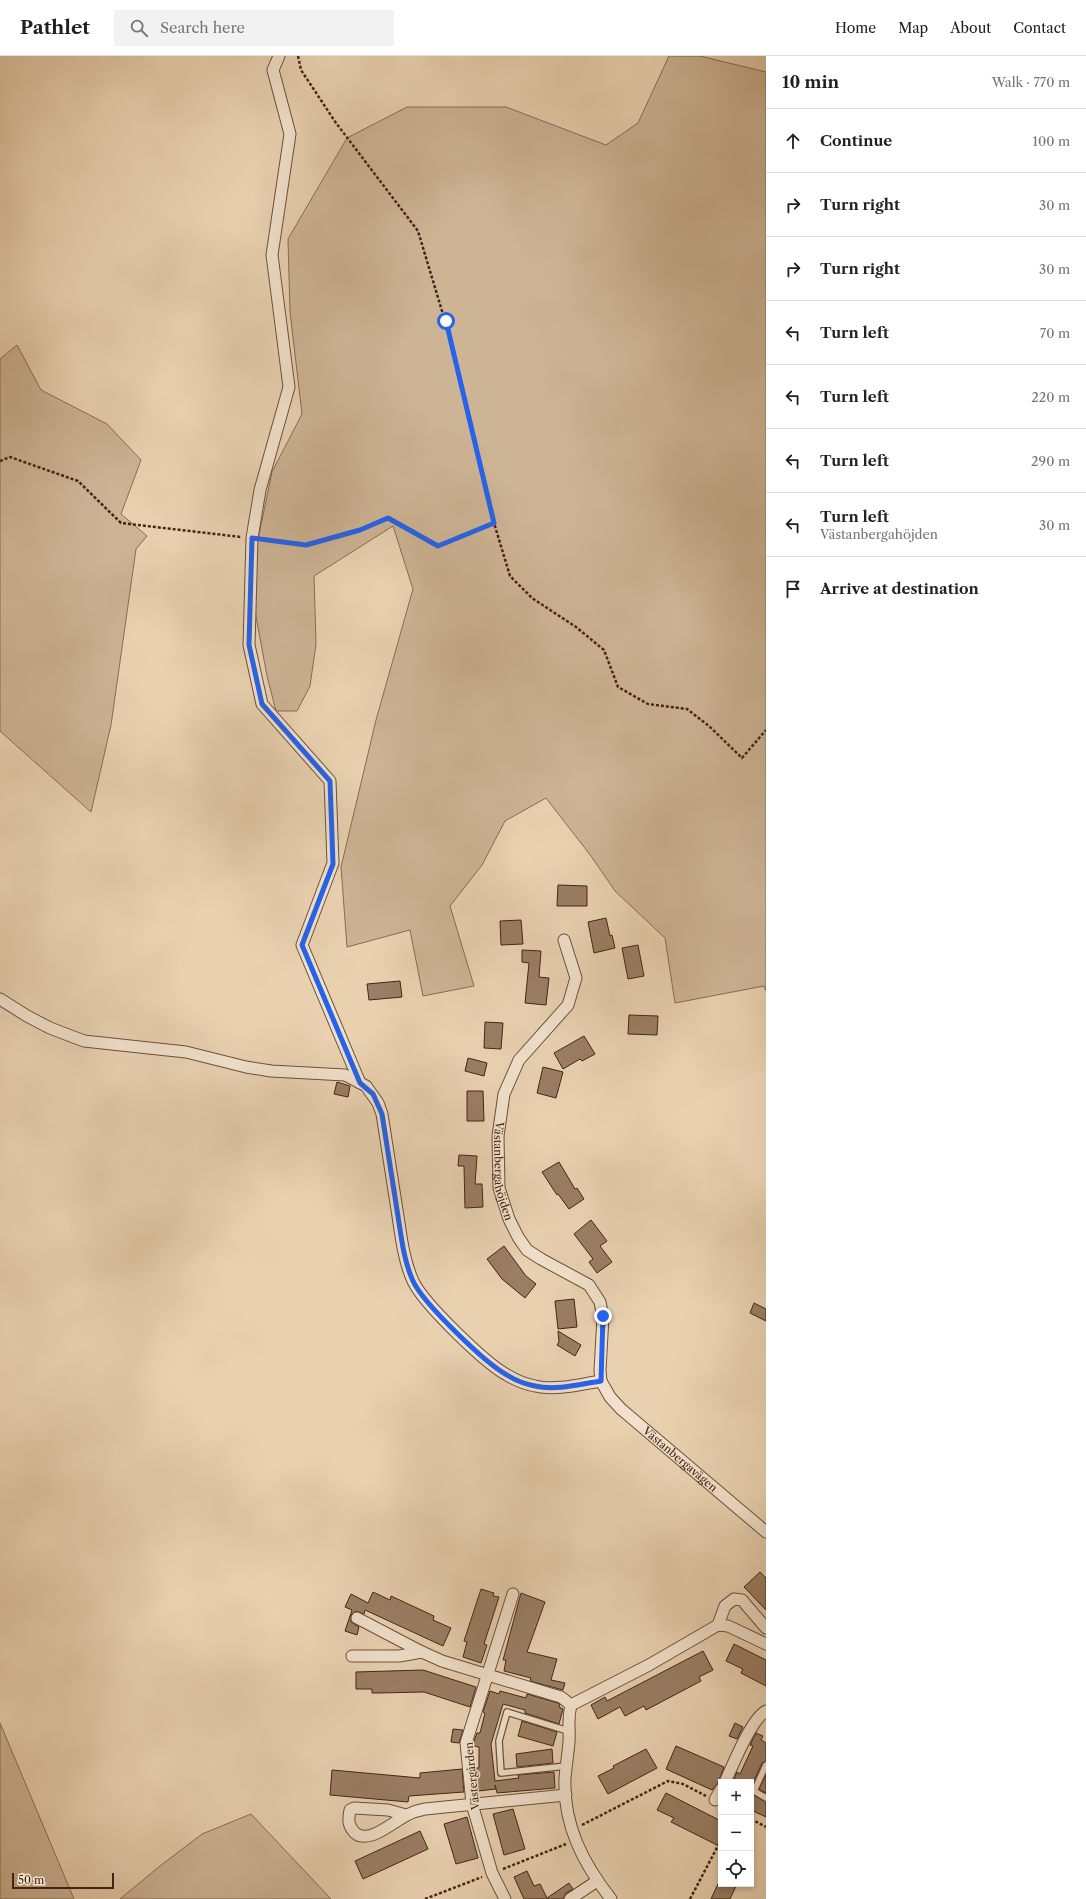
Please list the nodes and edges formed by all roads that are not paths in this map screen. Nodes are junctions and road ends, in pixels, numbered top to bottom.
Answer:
1 (279, 56) edge
2 (564, 940) dead end
3 (0, 998) edge
4 (360, 1083) junction
5 (601, 1381) junction
6 (766, 1532) edge
7 (513, 1594) dead end
8 (357, 1618) dead end
9 (718, 1625) junction
10 (766, 1628) edge
11 (766, 1644) edge
12 (422, 1652) junction
13 (352, 1656) dead end
14 (487, 1674) junction
15 (571, 1705) junction
16 (766, 1711) edge
17 (568, 1731) junction
18 (766, 1765) edge
19 (566, 1766) junction
20 (726, 1779) edge
21 (718, 1794) edge
22 (566, 1795) junction
23 (766, 1798) edge
24 (715, 1800) road end
25 (472, 1804) junction
26 (406, 1815) junction
27 (597, 1881) junction
28 (505, 1899) edge
29 (570, 1899) edge
30 (611, 1899) edge

1 - 4 street
2 - 5 street, Västanbergahöjden
3 - 4 street
4 - 5 street
5 - 6 street, Västanbergavägen
7 - 14 street, Västergården
8 - 12 street
9 - 10 street
9 - 11 street
9 - 15 street
12 - 13 street
12 - 14 street
14 - 15 street
14 - 25 street, Västergården
15 - 17 street
16 - 20 street
17 - 19 street
17 - 19 lane
18 - 23 lane
19 - 22 street
21 - 24 street
22 - 25 street
22 - 27 street
25 - 26 street
25 - 28 street, Västergården
26 - 26 street
27 - 29 street
27 - 30 street

